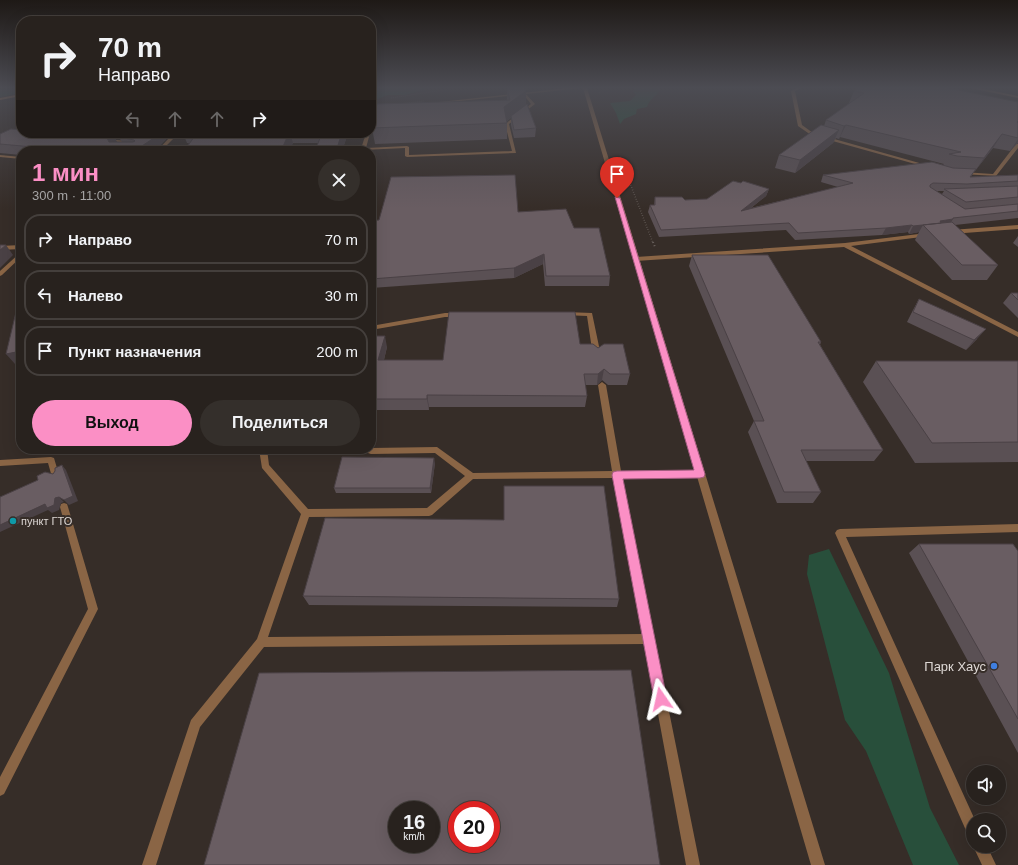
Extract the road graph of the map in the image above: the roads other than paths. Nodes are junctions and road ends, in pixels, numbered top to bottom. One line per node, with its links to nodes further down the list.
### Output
1 (509, 128): 9 (street)
2 (597, 128): 21 (street)
3 (804, 128): 12 (street)
4 (172, 138): 8 (street)
5 (98, 139): 7 (street)
6 (1018, 145): 13 (street)
7 (121, 146)
8 (164, 146)
9 (376, 148)
10 (0, 156): 11 (street)
11 (16, 158)
12 (934, 168)
13 (956, 173)
14 (1018, 227): 15 (street)
15 (944, 233)
16 (936, 234): 17 (street)
17 (845, 245): 21 (street); 26 (street)
18 (16, 247): 19 (street)
19 (0, 248)
20 (16, 259): 22 (street)
21 (636, 259): 32 (street)
22 (0, 274)
23 (560, 314): 27 (street)
24 (468, 315): 25 (street)
25 (376, 327)
26 (1018, 335)
27 (597, 356)
28 (602, 385): 34 (street)
29 (376, 451): 35 (street)
30 (264, 454): 37 (street)
31 (0, 463): 33 (street)
32 (700, 474): 34 (street); 46 (street)
33 (55, 475)
34 (617, 475): 35 (street); 39 (street)
35 (471, 476): 37 (street)
36 (64, 507): 41 (street)
37 (306, 513): 40 (street)
38 (1018, 528): 42 (street)
39 (649, 639): 40 (street); 45 (street)
40 (261, 642): 44 (street)
41 (0, 790)
42 (966, 814)
43 (983, 853): 47 (street)
44 (150, 865)
45 (693, 865)
46 (818, 865)
47 (989, 865)

